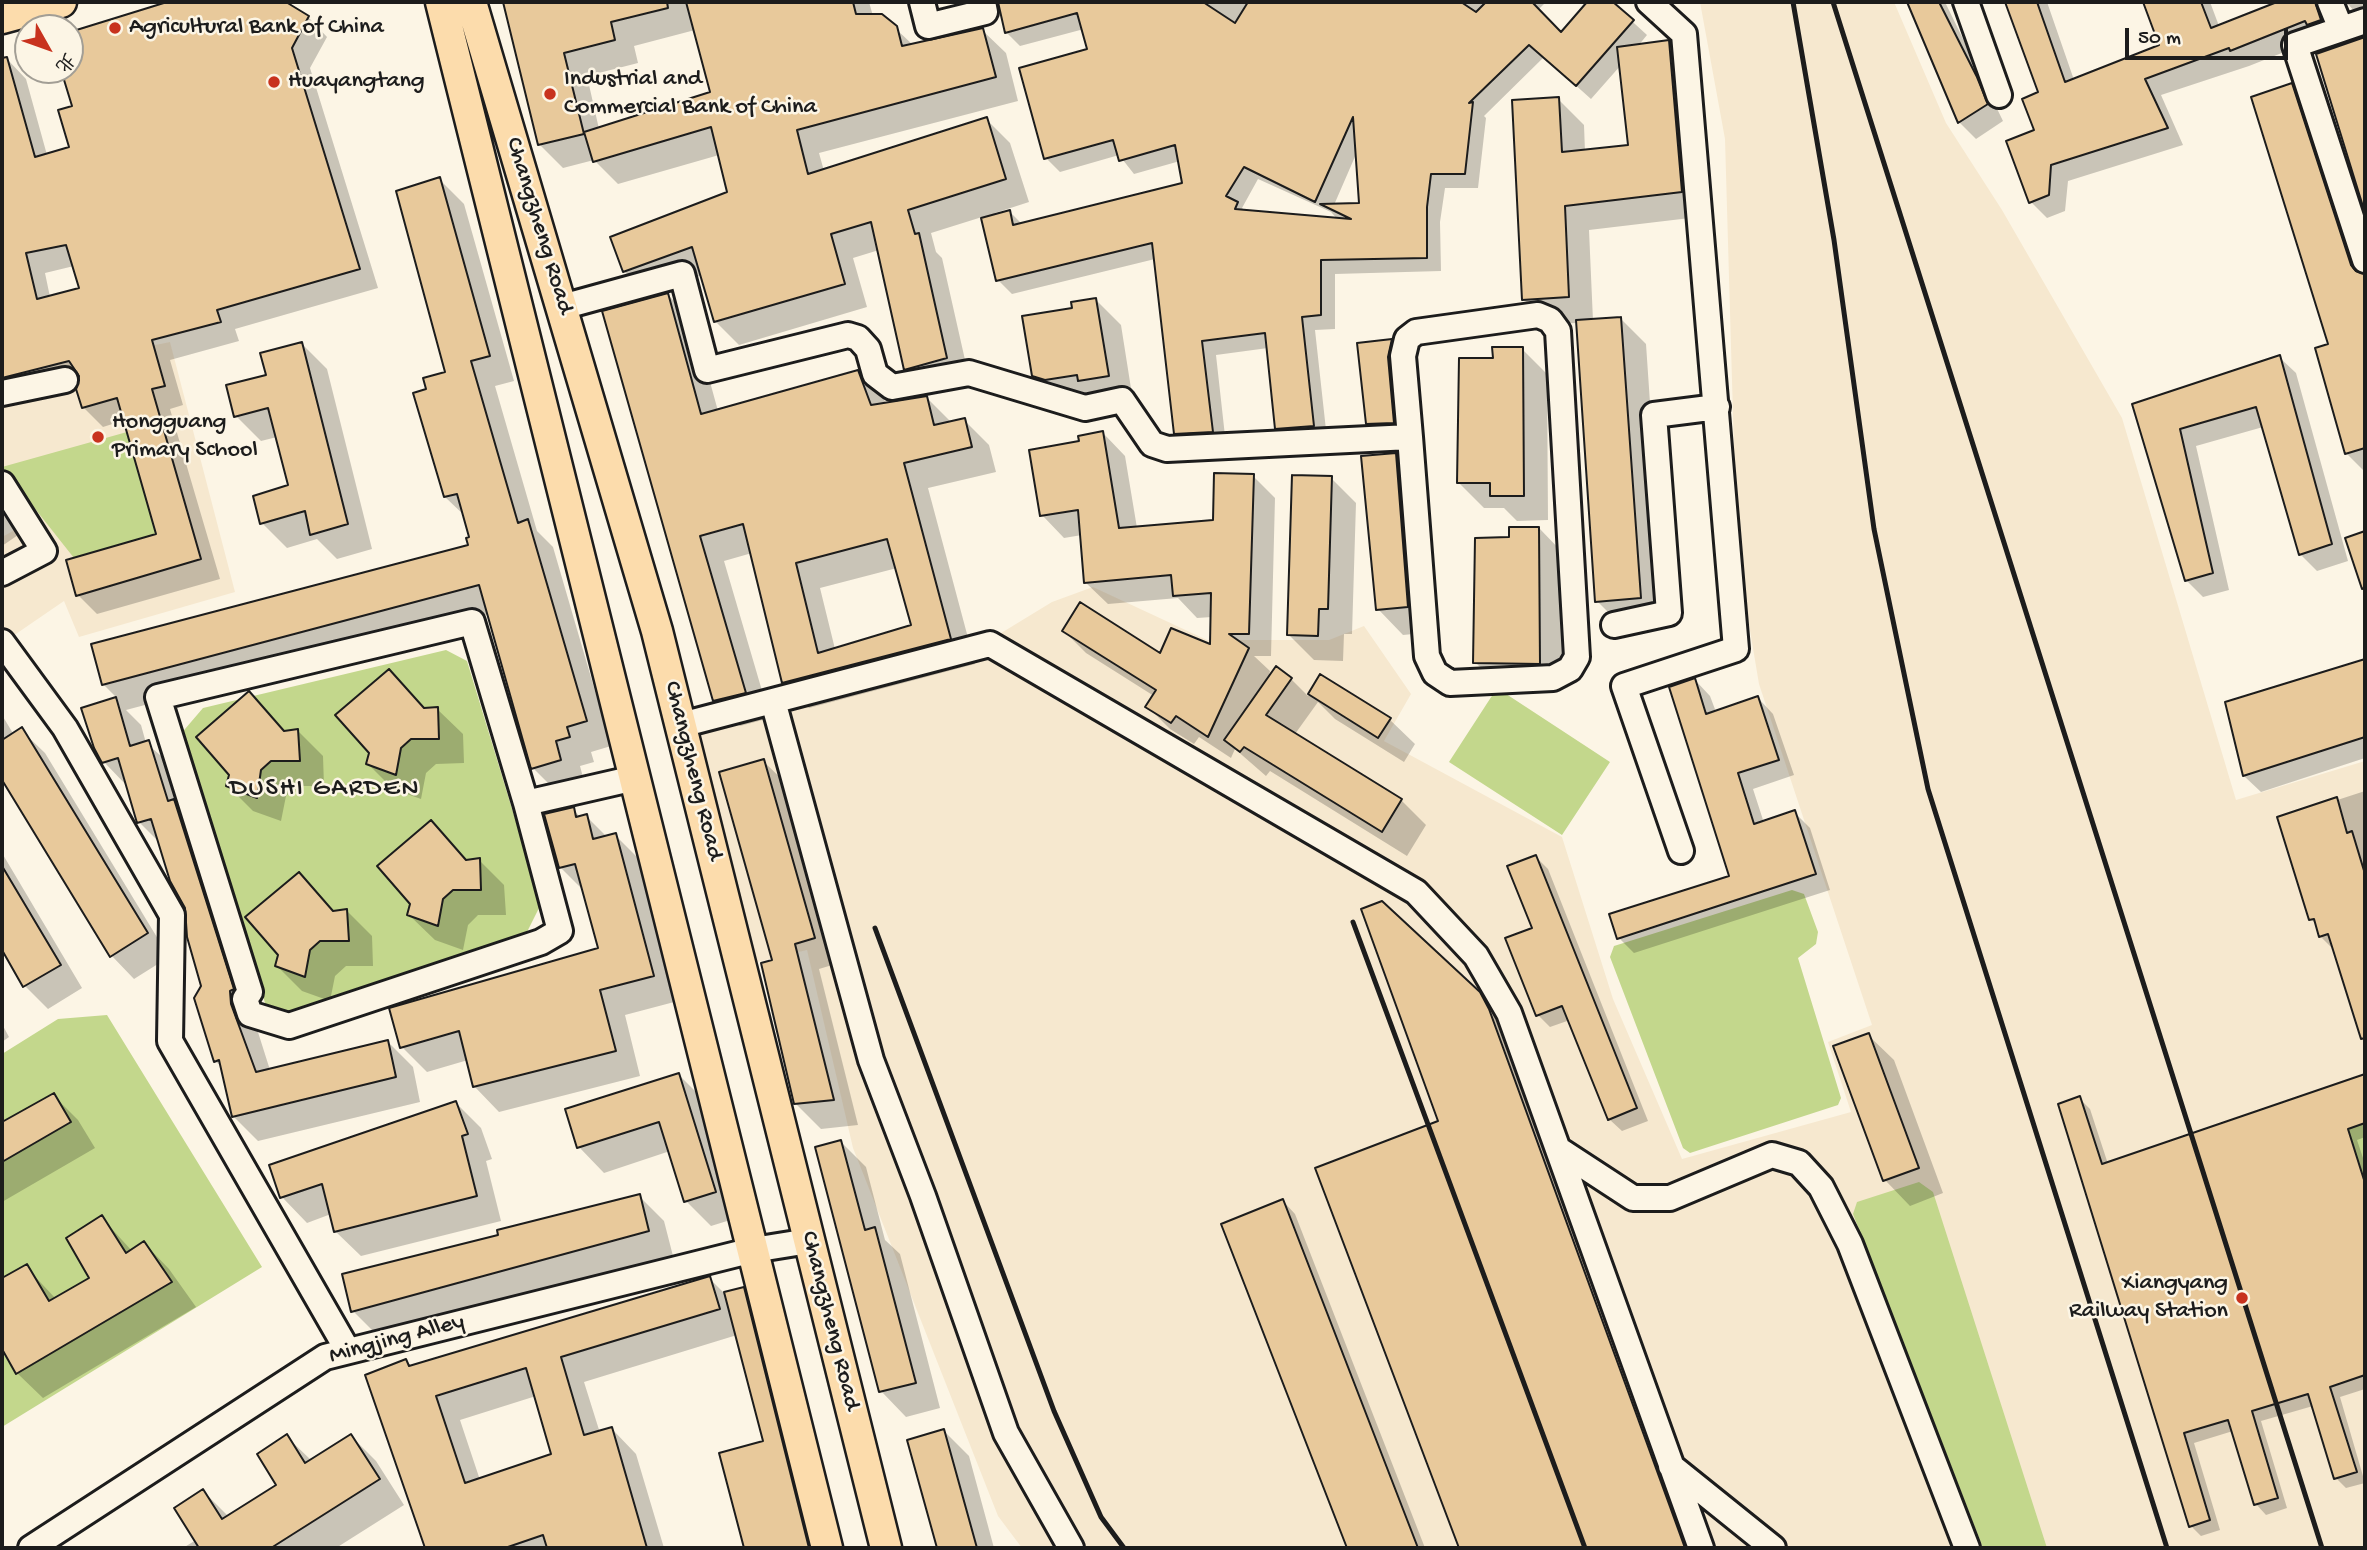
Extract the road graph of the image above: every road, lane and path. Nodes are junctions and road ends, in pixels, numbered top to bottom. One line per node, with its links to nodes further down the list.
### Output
1 (61, 2): 9 (main road)
2 (441, 2): 25 (main road, Changzheng Road)
3 (471, 2): 14 (main road, Changzheng Road)
4 (922, 2): 5 (street)
5 (983, 2)
6 (1649, 2): 17 (street)
7 (1966, 2): 12 (street)
8 (2330, 2): 11 (street)
9 (2, 18)
10 (2365, 21): 11 (street)
11 (2340, 29): 13 (street)
12 (1999, 94)
13 (2365, 260)
14 (562, 307): 18 (street); 24 (main road, Changzheng Road)
15 (65, 380): 16 (street)
16 (2, 393)
17 (1717, 407): 21 (street); 27 (street)
18 (1410, 437): 18 (street)
19 (2, 484): 20 (street)
20 (2, 573)
21 (1614, 625)
22 (2, 642): 31 (street)
23 (773, 701): 24 (street); 28 (street); 36 (street)
24 (681, 725): 29 (main road, Changzheng Road)
25 (635, 778): 26 (street); 30 (main road, Changzheng Road)
26 (526, 803): 26 (street)
27 (1681, 851)
28 (1558, 1149): 32 (street); 39 (street)
29 (809, 1241): 30 (street, Mingjing Alley); 35 (main road, Changzheng Road)
30 (753, 1251): 31 (street, Mingjing Alley); 34 (main road, Changzheng Road)
31 (348, 1351): 33 (street, Mingjing Alley)
32 (1671, 1466): 37 (street); 38 (street)
33 (31, 1548)
34 (827, 1548)
35 (886, 1548)
36 (1071, 1548)
37 (1700, 1548)
38 (1773, 1548)
39 (1967, 1548)

